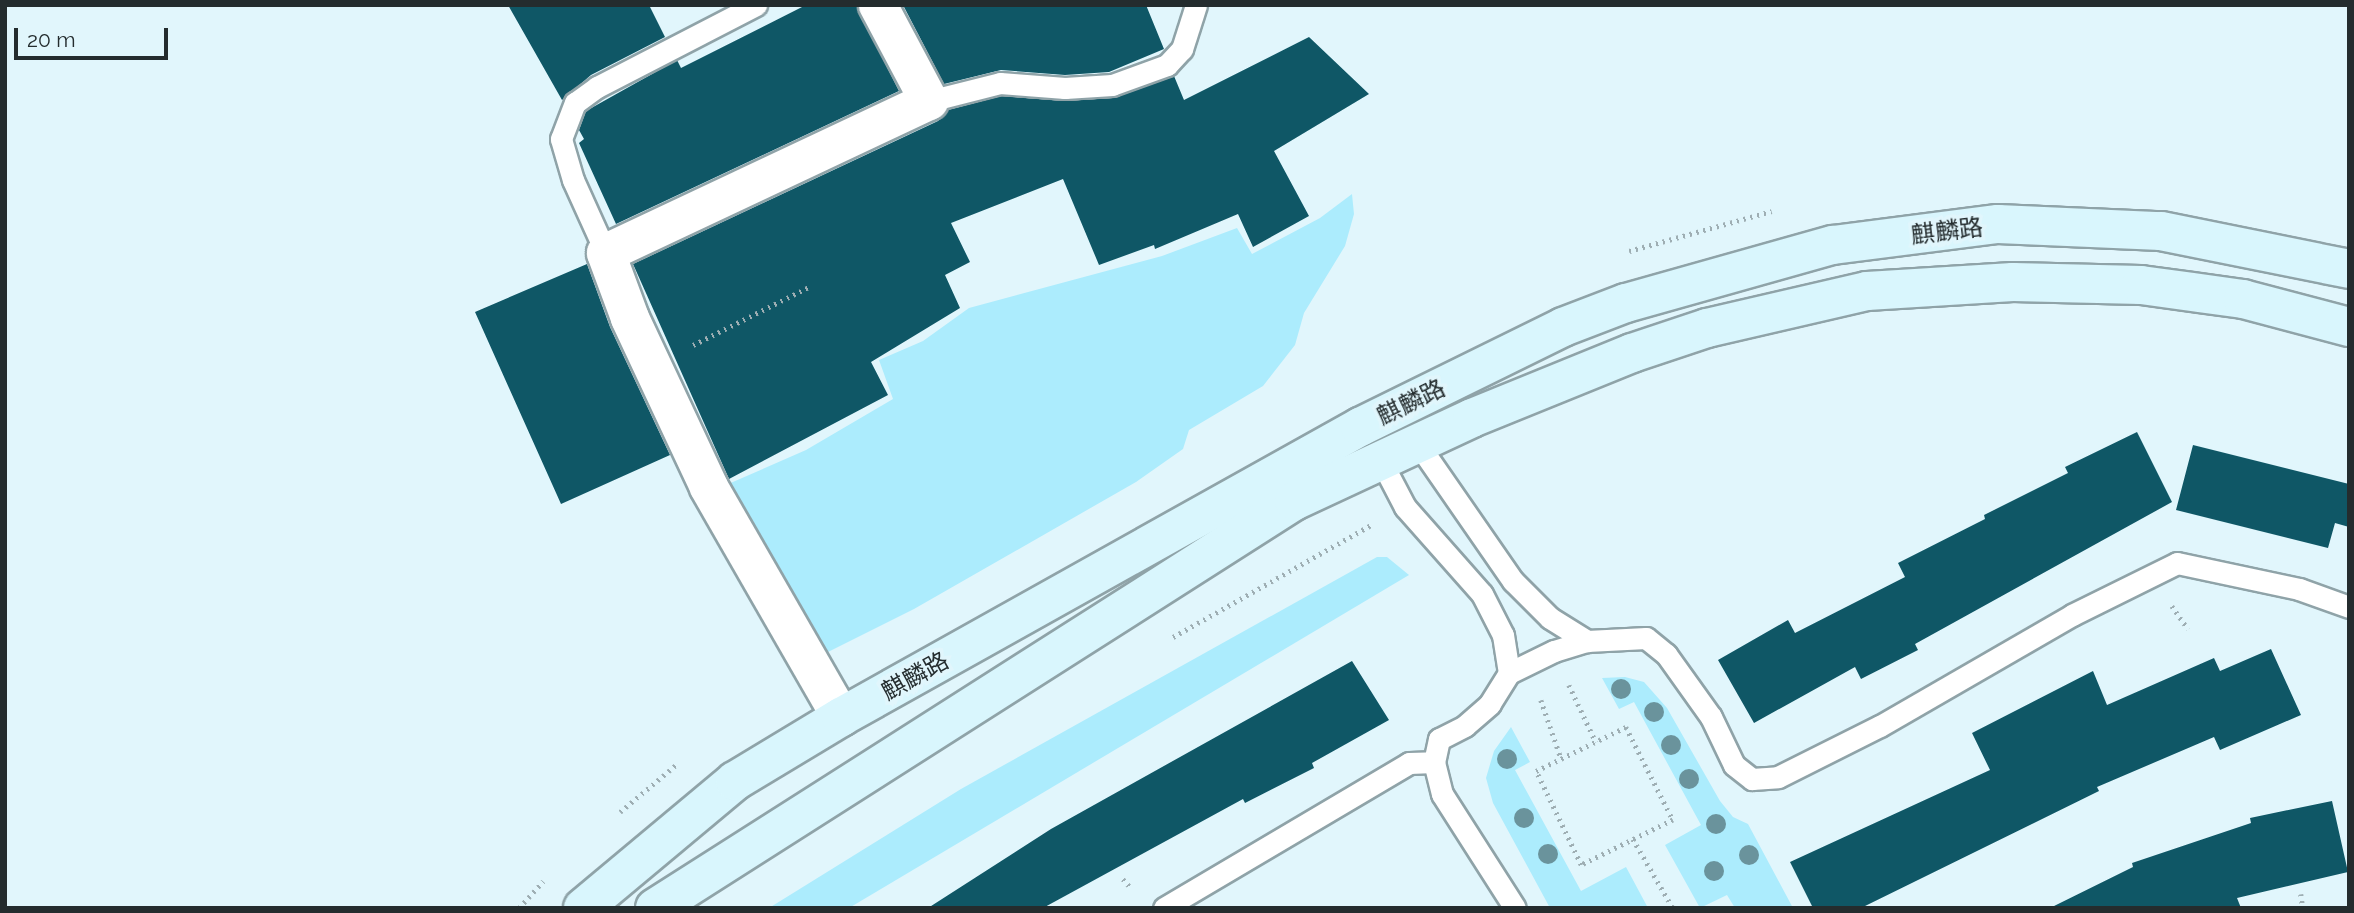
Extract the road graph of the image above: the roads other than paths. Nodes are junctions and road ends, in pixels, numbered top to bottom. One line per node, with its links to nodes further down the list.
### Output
1 (756, 5): 5 (lane)
2 (878, 5): 4 (street)
3 (1196, 5): 4 (lane)
4 (929, 101): 5 (street)
5 (606, 253): 13 (street)
6 (2349, 269): 13 (main road, 麒麟路)
7 (2349, 327): 8 (main road, 麒麟路)
8 (1418, 444): 9 (main road, 麒麟路); 11 (lane)
9 (1381, 461): 12 (lane); 16 (main road, 麒麟路)
10 (2349, 607): 11 (lane)
11 (1587, 641): 12 (lane)
12 (1509, 673): 14 (lane)
13 (841, 717): 15 (main road, 麒麟路)
14 (1434, 762): 17 (lane); 18 (lane)
15 (583, 908)
16 (656, 908)
17 (1164, 908)
18 (1515, 908)

